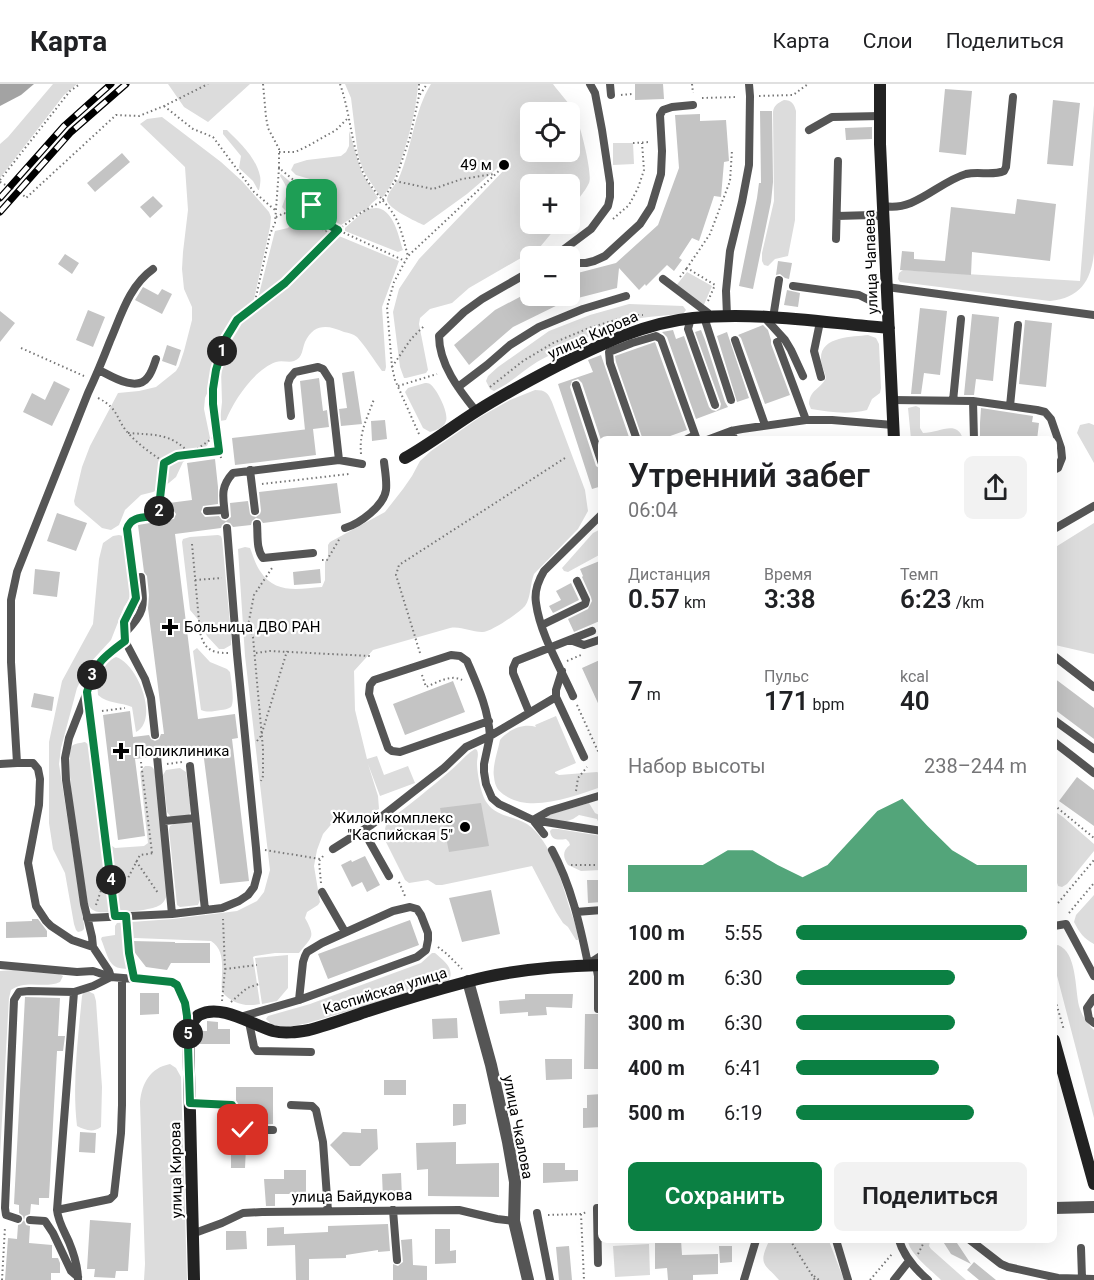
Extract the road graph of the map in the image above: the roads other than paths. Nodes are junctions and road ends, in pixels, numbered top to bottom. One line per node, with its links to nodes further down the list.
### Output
1 (590, 84): 14 (lane)
2 (610, 84): 5 (lane)
3 (751, 84): 26 (lane)
4 (880, 84): 8 (street, улица Чапаева)
5 (611, 95)
6 (1013, 97): 11 (lane)
7 (693, 105): 15 (lane)
8 (881, 116): 9 (lane); 11 (street, улица Чапаева)
9 (809, 130)
10 (838, 161): 12 (lane)
11 (884, 212): 12 (lane); 21 (street, улица Чапаева)
12 (837, 216): 13 (lane)
13 (836, 239)
14 (568, 246)
15 (580, 263)
16 (153, 270): 36 (lane)
17 (520, 278): 40 (lane)
18 (663, 279): 25 (lane)
19 (779, 280): 27 (lane)
20 (793, 286): 23 (lane)
21 (887, 287): 24 (lane); 31 (street, улица Чапаева)
22 (626, 296): 40 (lane)
23 (873, 302)
24 (1094, 315)
25 (702, 316): 26 (street, улица Кирова); 32 (street, улица Кирова); 41 (lane); 45 (lane)
26 (727, 316): 27 (street, улица Кирова)
27 (768, 317): 29 (street, улица Кирова); 37 (lane)
28 (961, 319): 43 (lane)
29 (820, 322): 31 (street, улица Кирова); 38 (lane)
30 (1018, 325): 46 (lane)
31 (889, 328): 42 (street, улица Чапаева)
32 (630, 338): 47 (street, улица Кирова); 53 (lane); 54 (lane)
33 (735, 340): 50 (lane)
34 (777, 342): 49 (lane)
35 (156, 359): 36 (lane)
36 (99, 370): 101 (lane)
37 (803, 376)
38 (821, 377)
39 (576, 385): 61 (lane)
40 (459, 387): 47 (lane)
41 (731, 400)
42 (892, 400): 43 (lane); 51 (street, улица Чапаева)
43 (953, 400): 44 (lane)
44 (973, 402): 46 (lane); 58 (lane)
45 (715, 405)
46 (1010, 406): 59 (lane)
47 (476, 411): 62 (street, улица Кирова)
48 (291, 416): 63 (lane)
49 (806, 420): 50 (lane); 51 (lane)
50 (765, 425): 52 (lane)
51 (893, 425): 57 (street, улица Чапаева)
52 (731, 431): 55 (lane); 56 (lane)
53 (636, 436)
54 (696, 436)
55 (718, 436)
56 (733, 436)
57 (894, 436)
58 (974, 436)
59 (1057, 436)
60 (1057, 436): 66 (lane)
61 (598, 452)
62 (405, 458)
63 (339, 460): 65 (lane); 67 (lane)
64 (384, 462): 75 (lane)
65 (362, 464)
66 (1057, 468)
67 (250, 470): 69 (lane); 70 (lane)
68 (1094, 506): 76 (lane)
69 (207, 511)
70 (255, 512)
71 (170, 515): 82 (lane)
72 (598, 518): 80 (lane)
73 (257, 524): 77 (lane)
74 (226, 528): 117 (lane)
75 (345, 528)
76 (1057, 528)
77 (312, 553)
78 (141, 577): 82 (lane)
79 (577, 581): 80 (lane)
80 (542, 625): 85 (lane)
81 (592, 631): 83 (lane)
82 (125, 637): 89 (lane); 95 (lane)
83 (570, 640): 84 (lane); 85 (lane)
84 (598, 640)
85 (551, 647): 87 (lane); 92 (lane)
86 (1057, 658): 88 (lane)
87 (562, 671): 90 (lane); 91 (lane)
88 (1094, 687)
89 (87, 692): 111 (lane); 121 (lane)
90 (573, 696)
91 (556, 697): 92 (lane); 100 (lane)
92 (529, 712): 96 (lane)
93 (489, 722): 93 (lane); 96 (lane)
94 (1057, 722): 98 (lane)
95 (155, 735)
96 (490, 736): 107 (lane); 109 (lane)
97 (1057, 744): 104 (lane)
98 (1094, 749)
99 (157, 756): 108 (lane)
100 (584, 757)
101 (17, 763): 102 (lane); 124 (lane)
102 (0, 764)
103 (190, 766): 106 (lane)
104 (1094, 773)
105 (598, 796): 107 (lane)
106 (195, 818): 108 (lane); 117 (lane)
107 (533, 820): 110 (lane); 112 (lane)
108 (164, 821): 120 (lane)
109 (363, 830): 113 (lane); 115 (lane)
110 (598, 830)
111 (105, 833)
112 (544, 834)
113 (333, 849)
114 (552, 850): 119 (lane)
115 (389, 876)
116 (322, 892): 123 (lane)
117 (205, 910): 120 (lane)
118 (598, 910): 119 (lane)
119 (576, 912): 125 (lane)
120 (172, 914): 121 (lane)
121 (89, 917): 124 (lane)
122 (1057, 926): 128 (lane)
123 (345, 932): 133 (lane); 133 (lane)
124 (93, 947): 127 (lane)
125 (597, 962): 129 (street, Каспийская улица); 134 (lane)
126 (0, 965): 127 (lane, улица Кирова)
127 (111, 976): 130 (lane, улица Кирова); 131 (lane)
128 (1094, 976)
129 (467, 977): 135 (street, Каспийская улица); 152 (street, улица Чкалова)
130 (122, 978): 137 (lane, улица Кирова); 146 (lane)
131 (74, 992): 146 (lane); 150 (lane)
132 (1094, 998): 136 (lane)
133 (299, 1000): 135 (lane)
134 (598, 1009)
135 (244, 1020): 137 (street, Каспийская улица); 139 (lane)
136 (1094, 1023)
137 (188, 1030): 140 (street, улица Кирова)
138 (1057, 1051): 143 (street)
139 (311, 1052)
140 (190, 1103): 142 (lane); 153 (street, улица Кирова)
141 (291, 1105): 148 (lane)
142 (273, 1130)
143 (1094, 1184)
144 (1094, 1207): 145 (street)
145 (1057, 1208)
146 (57, 1209): 163 (lane)
147 (393, 1210): 148 (lane, улица Байдукова); 152 (lane, улица Байдукова); 160 (lane)
148 (328, 1211): 153 (lane, улица Байдукова)
149 (537, 1212): 168 (lane)
150 (18, 1219)
151 (30, 1220): 163 (lane)
152 (514, 1221): 167 (street, улица Чкалова)
153 (192, 1234): 166 (street, улица Кирова)
154 (598, 1243): 162 (lane)
155 (755, 1243): 169 (lane)
156 (837, 1243): 170 (lane)
157 (900, 1243): 161 (lane)
158 (974, 1243): 164 (lane)
159 (1081, 1248): 164 (lane)
160 (397, 1260)
161 (909, 1261): 171 (lane); 172 (lane)
162 (598, 1263)
163 (78, 1278)
164 (1082, 1278): 165 (lane)
165 (1094, 1278)
166 (194, 1280)
167 (528, 1280)
168 (550, 1280)
169 (744, 1280)
170 (848, 1280)
171 (894, 1280)
172 (928, 1280)

